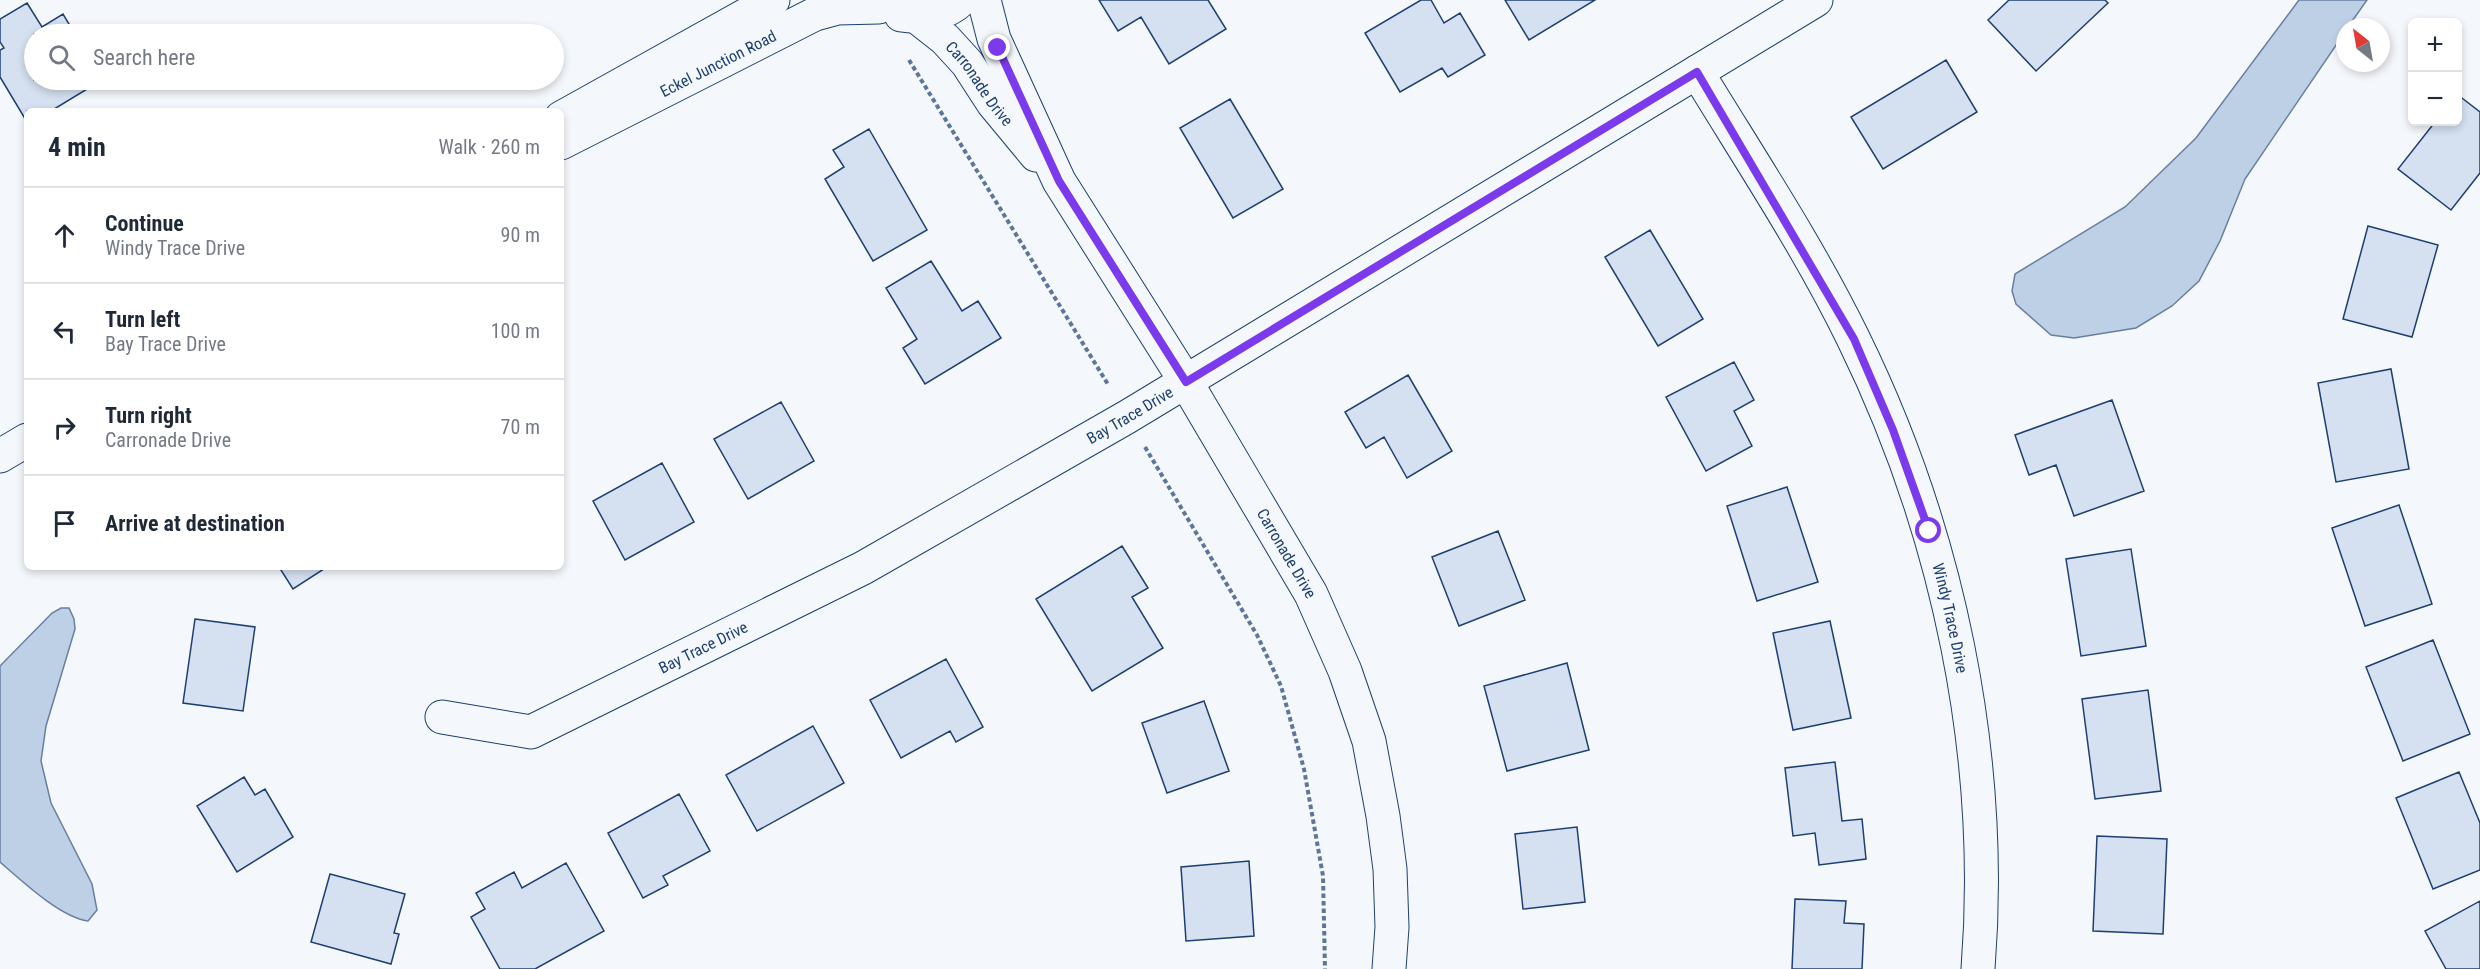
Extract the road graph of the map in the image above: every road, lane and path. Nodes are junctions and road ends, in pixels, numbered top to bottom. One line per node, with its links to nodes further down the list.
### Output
1 (773, 0): 9 (street, Eckel Junction Road)
2 (961, 0): 6 (street, Eckel Junction Road)
3 (984, 0): 11 (street, Carronade Drive)
4 (1816, 0): 8 (street, Bay Trace Drive)
5 (874, 4): 6 (street, Eckel Junction Road); 10 (street, Eckel Junction Road)
6 (917, 17): 11 (street, Carronade Drive)
7 (903, 53): 13 (path)
8 (1697, 72): 12 (street, Bay Trace Drive); 20 (street, Windy Trace Drive)
9 (564, 115)
10 (564, 141)
11 (1059, 181): 12 (street, Carronade Drive)
12 (1186, 382): 17 (street, Bay Trace Drive); 19 (street, Carronade Drive)
13 (1113, 395)
14 (1141, 440): 18 (path)
15 (24, 443): 16 (street)
16 (0, 456)
17 (442, 717)
18 (1325, 969)
19 (1389, 969)
20 (1978, 969)

